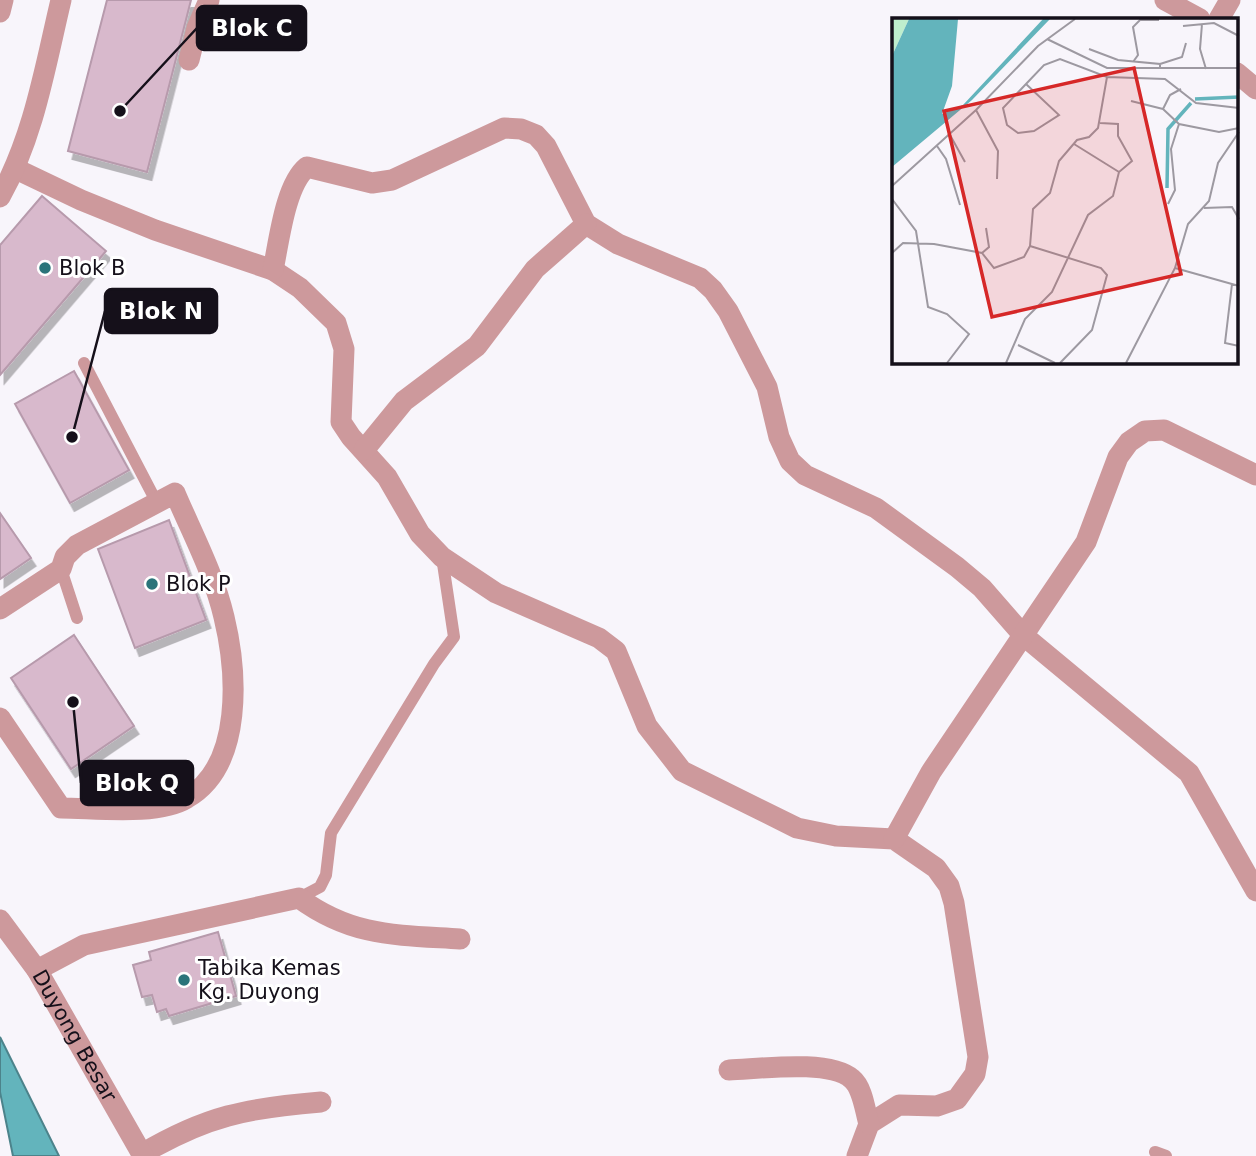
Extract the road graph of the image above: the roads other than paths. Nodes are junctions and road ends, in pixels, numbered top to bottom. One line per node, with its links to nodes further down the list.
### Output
1 (3, 0): 6 (street)
2 (61, 0): 12 (street)
3 (209, 0): 9 (street)
4 (1166, 0): 7 (street)
5 (1230, 0): 8 (street)
6 (0, 12)
7 (1198, 18)
8 (1220, 18)
9 (189, 60)
10 (1238, 74): 11 (street)
11 (1256, 89)
12 (16, 169): 13 (street); 15 (street)
13 (0, 197)
14 (586, 224): 15 (street); 17 (street); 24 (street)
15 (273, 270): 17 (street)
16 (84, 363): 19 (lane)
17 (364, 450): 20 (street)
18 (1256, 475): 24 (street)
19 (157, 503): 21 (street); 25 (street)
20 (442, 557): 26 (street); 28 (lane)
21 (61, 569): 22 (street); 23 (lane)
22 (0, 609)
23 (77, 618)
24 (1024, 636): 26 (street); 27 (street)
25 (0, 719)
26 (894, 839): 34 (street)
27 (1256, 891)
28 (299, 898): 30 (street); 31 (street)
29 (0, 920): 31 (street, Duyong Besar)
30 (460, 939)
31 (37, 970): 35 (street, Duyong Besar)
32 (729, 1070): 34 (street)
33 (321, 1102): 35 (street)
34 (869, 1124): 36 (street)
35 (142, 1155)
36 (857, 1156)

